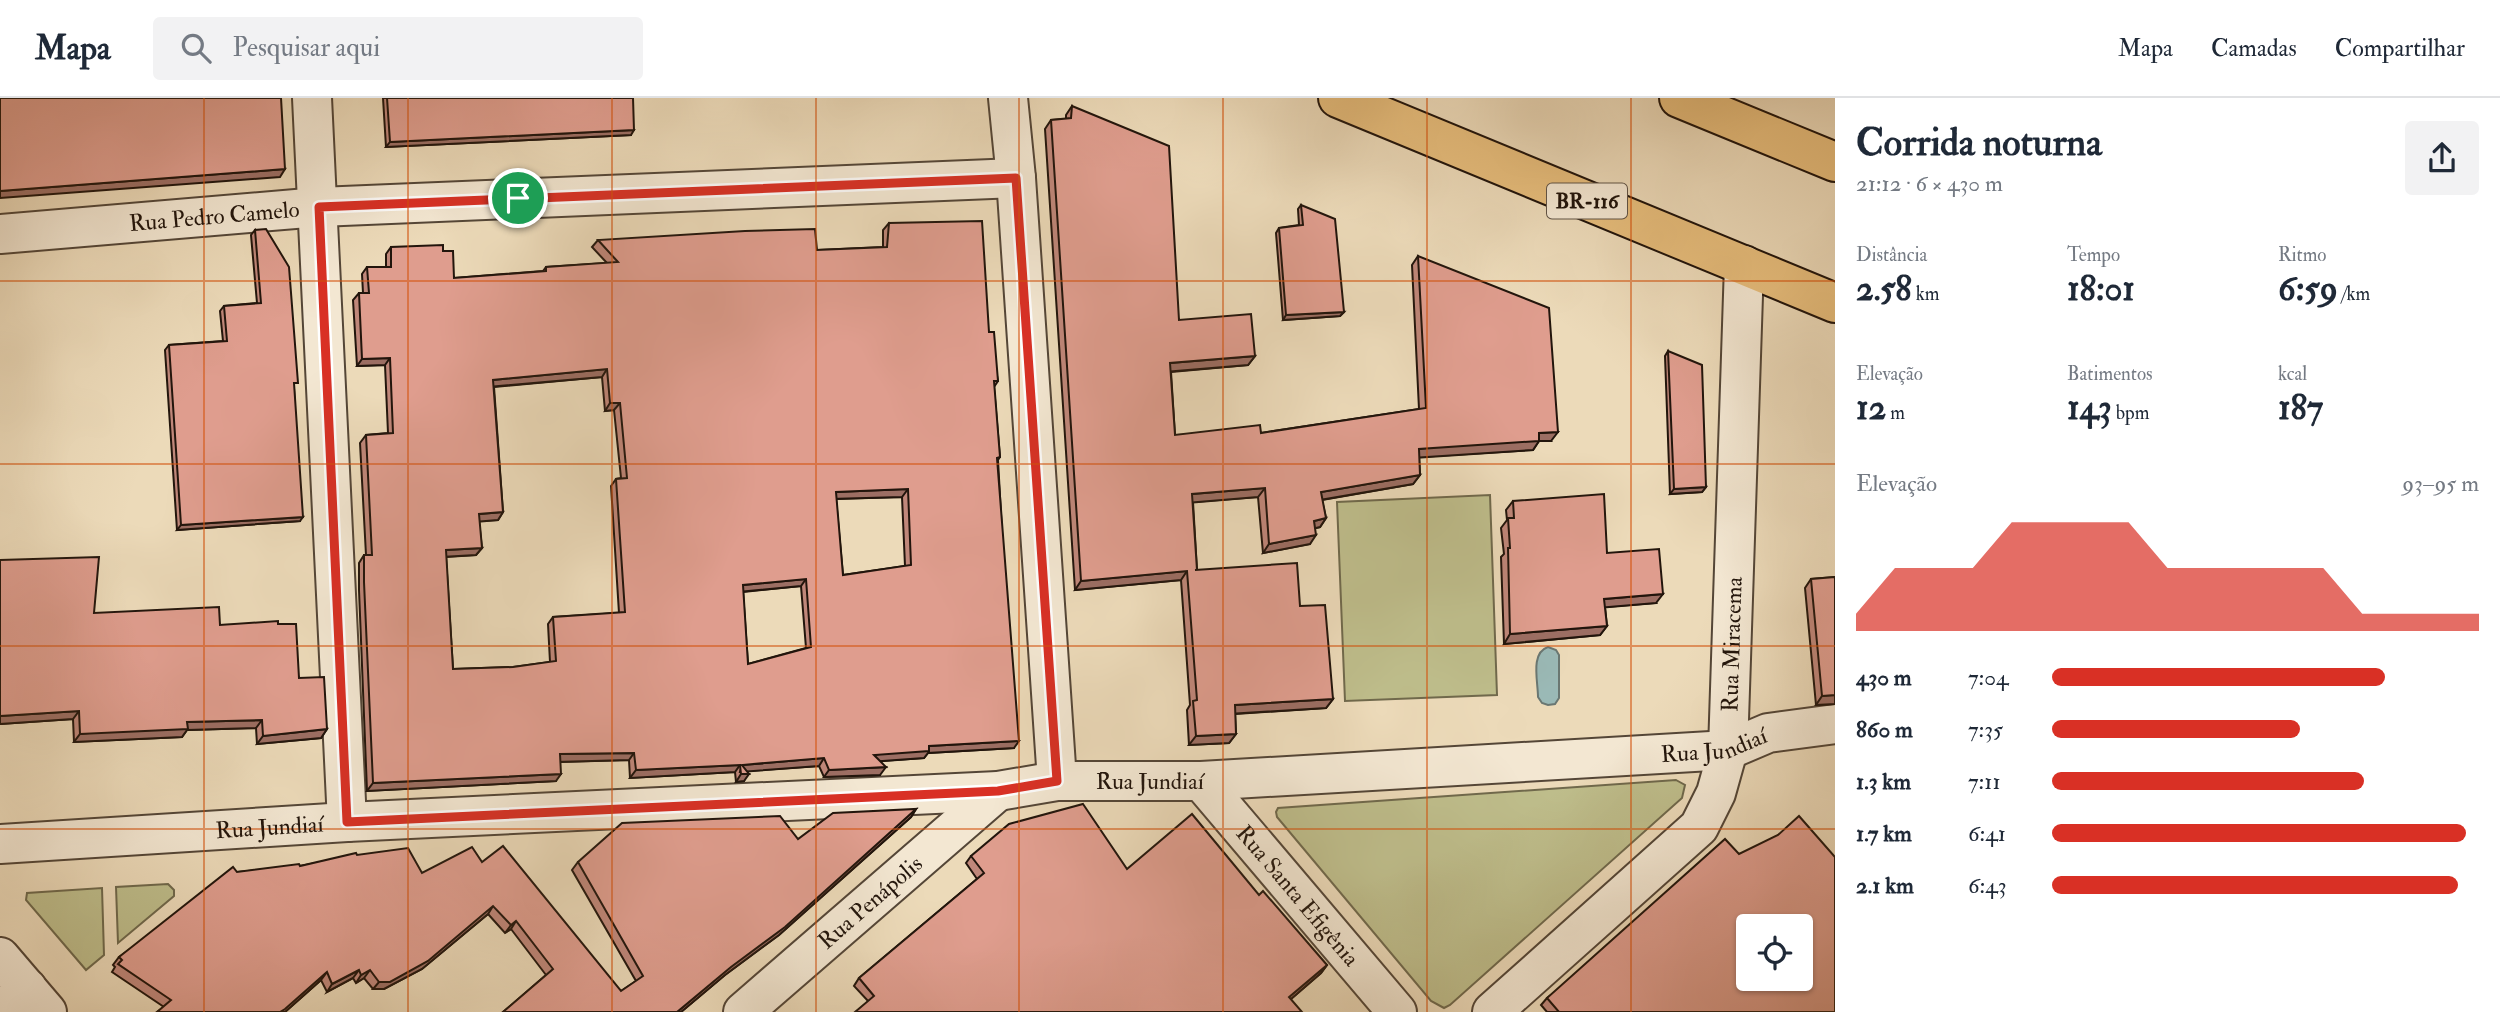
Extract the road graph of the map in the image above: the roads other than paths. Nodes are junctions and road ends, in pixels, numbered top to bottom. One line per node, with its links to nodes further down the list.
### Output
1 (312, 98): 7 (street)
2 (1008, 98): 6 (street)
3 (1338, 98): 9 (highway, BR-116)
4 (1700, 102): 5 (highway)
5 (1835, 162)
6 (1016, 178): 7 (street, Rua Pedro Camelo); 13 (street)
7 (319, 207): 8 (street, Rua Pedro Camelo); 16 (street)
8 (0, 234)
9 (1744, 265): 10 (highway, BR-116); 12 (street, Rua Miracema)
10 (1835, 303)
11 (1835, 724): 12 (street, Rua Jundiaí)
12 (1728, 750): 14 (street, Rua Jundiaí); 22 (street, Rua Miracema)
13 (1057, 781): 14 (street, Rua Jundiaí); 15 (street, Rua Jundiaí)
14 (1201, 781): 21 (street, Rua Santa Efigênia)
15 (998, 791): 16 (street, Rua Jundiaí); 20 (street, Rua Penápolis)
16 (347, 822): 17 (street, Rua Jundiaí)
17 (0, 844)
18 (0, 957): 19 (street)
19 (25, 1004)
20 (743, 1012)
21 (1396, 1012)
22 (1492, 1012)

